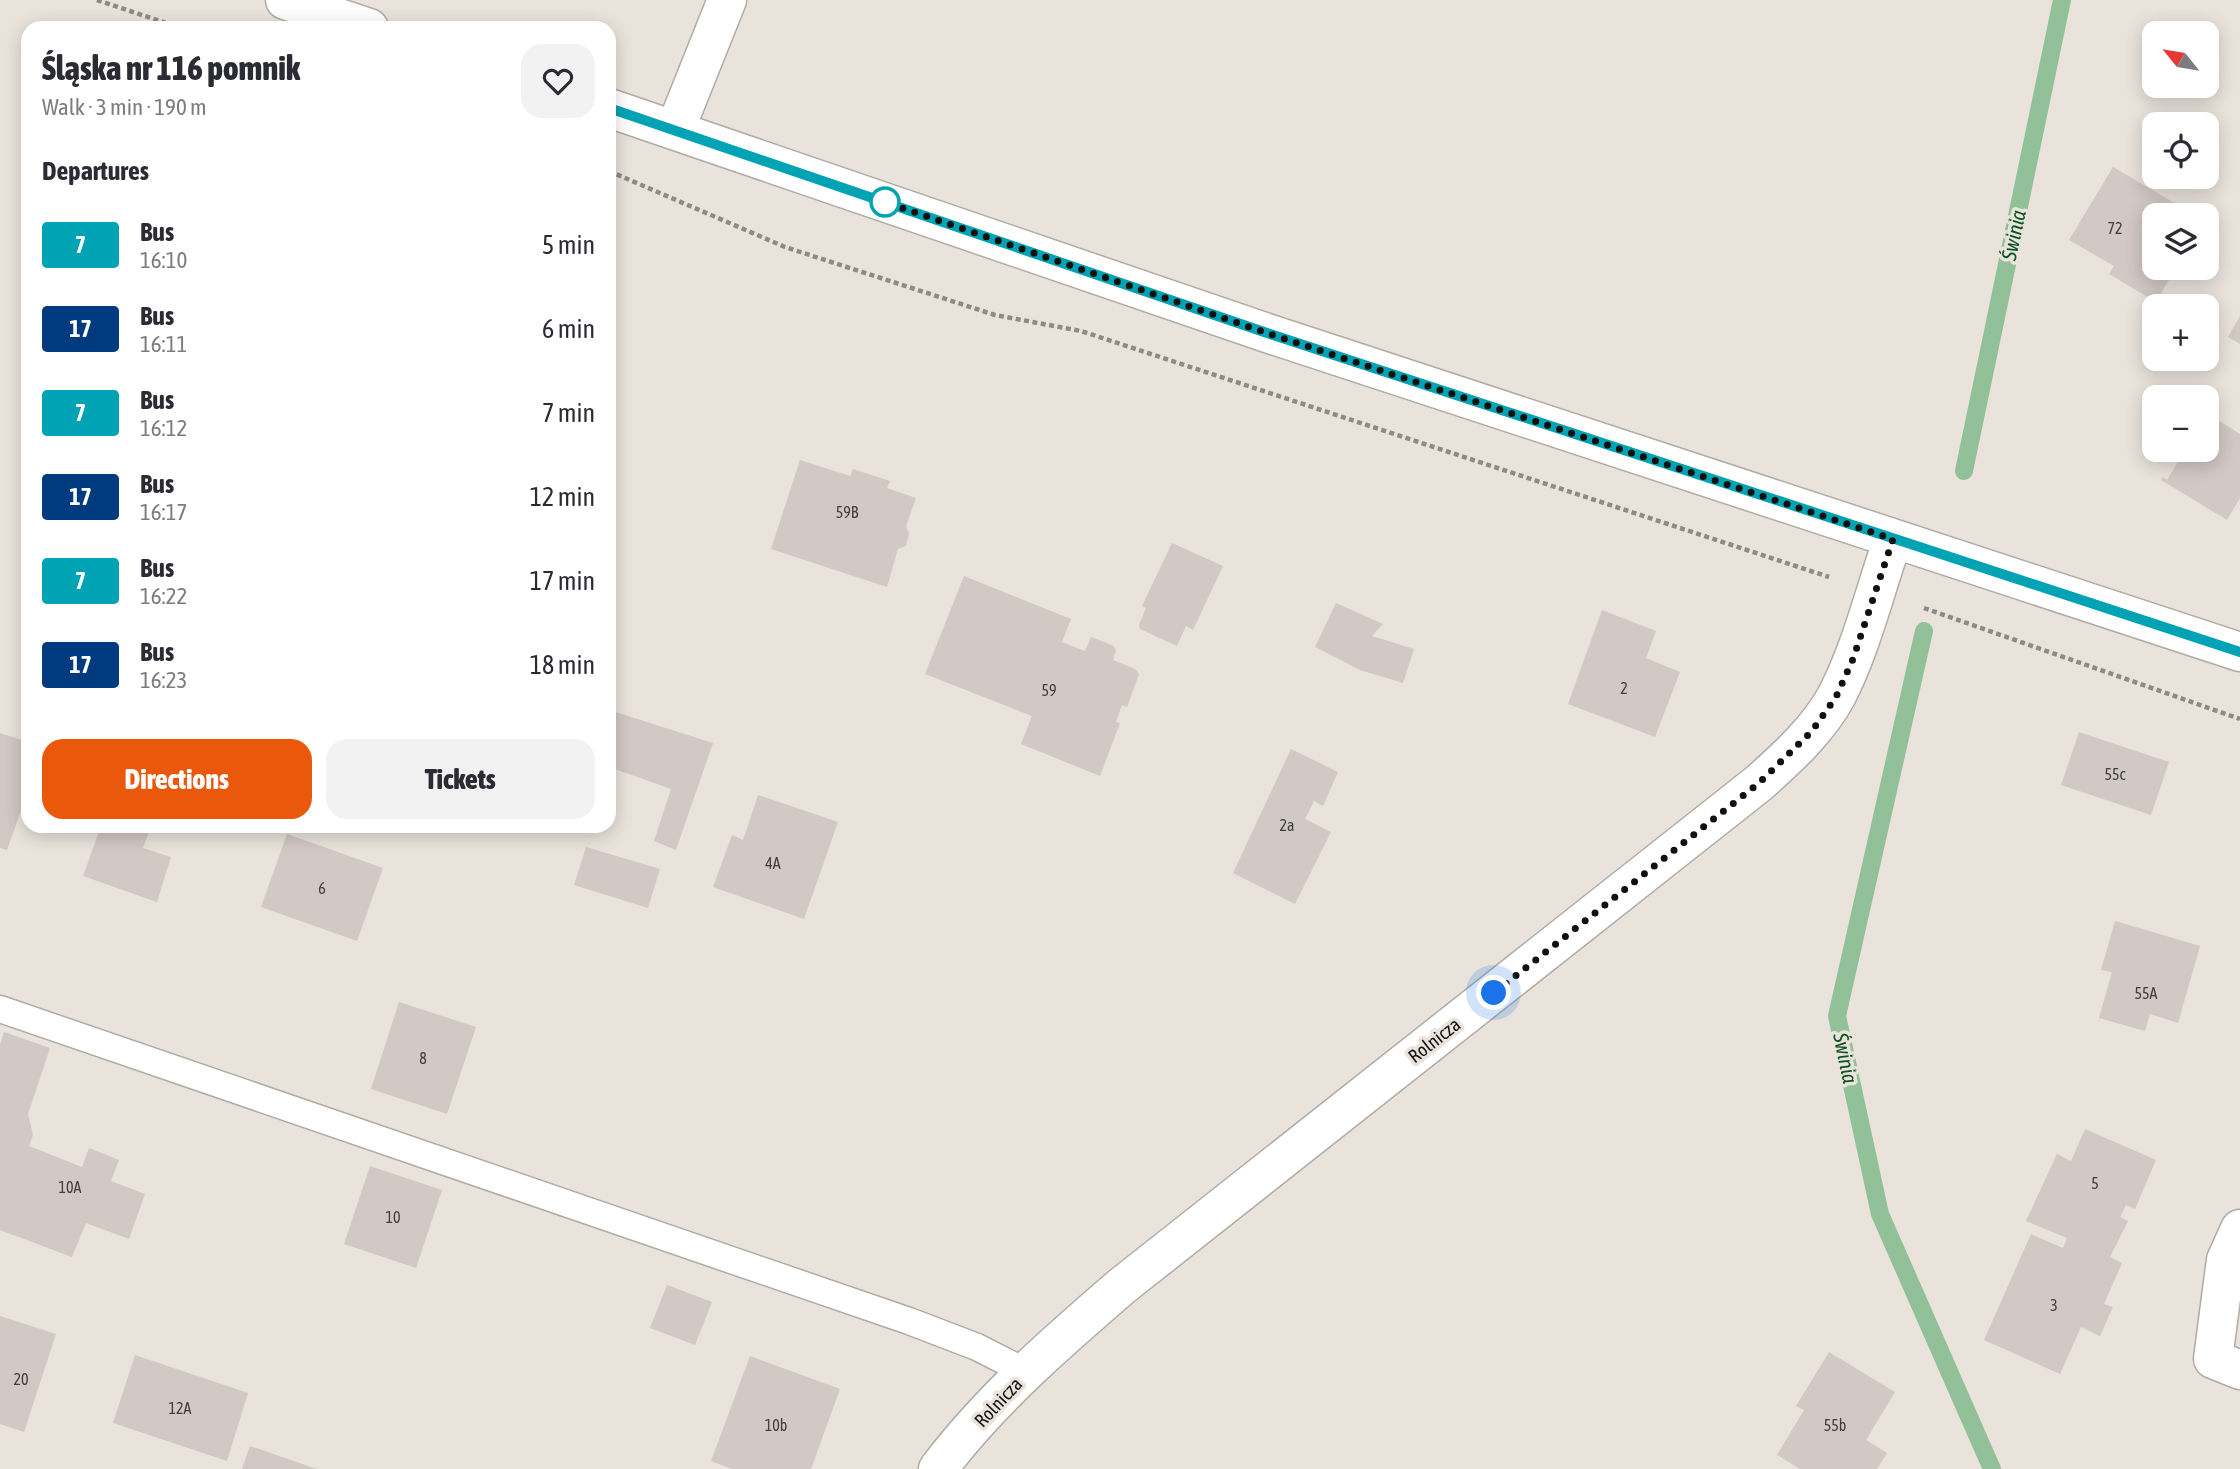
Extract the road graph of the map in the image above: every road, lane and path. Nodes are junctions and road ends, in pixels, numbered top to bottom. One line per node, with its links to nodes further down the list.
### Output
1 (97, 0): 4 (path)
2 (285, 0): 5 (street)
3 (727, 0): 7 (street)
4 (160, 21)
5 (348, 21)
6 (616, 110): 7 (street)
7 (675, 130): 9 (street)
8 (616, 174): 10 (path)
9 (1893, 539): 10 (street, Rolnicza); 11 (street)
10 (1875, 592): 12 (path); 16 (street, Rolnicza)
11 (2240, 652)
12 (2240, 719)
13 (0, 1009): 16 (lane)
14 (2240, 1229): 15 (street)
15 (2227, 1365)
16 (1026, 1372): 17 (street, Rolnicza)
17 (938, 1469)

